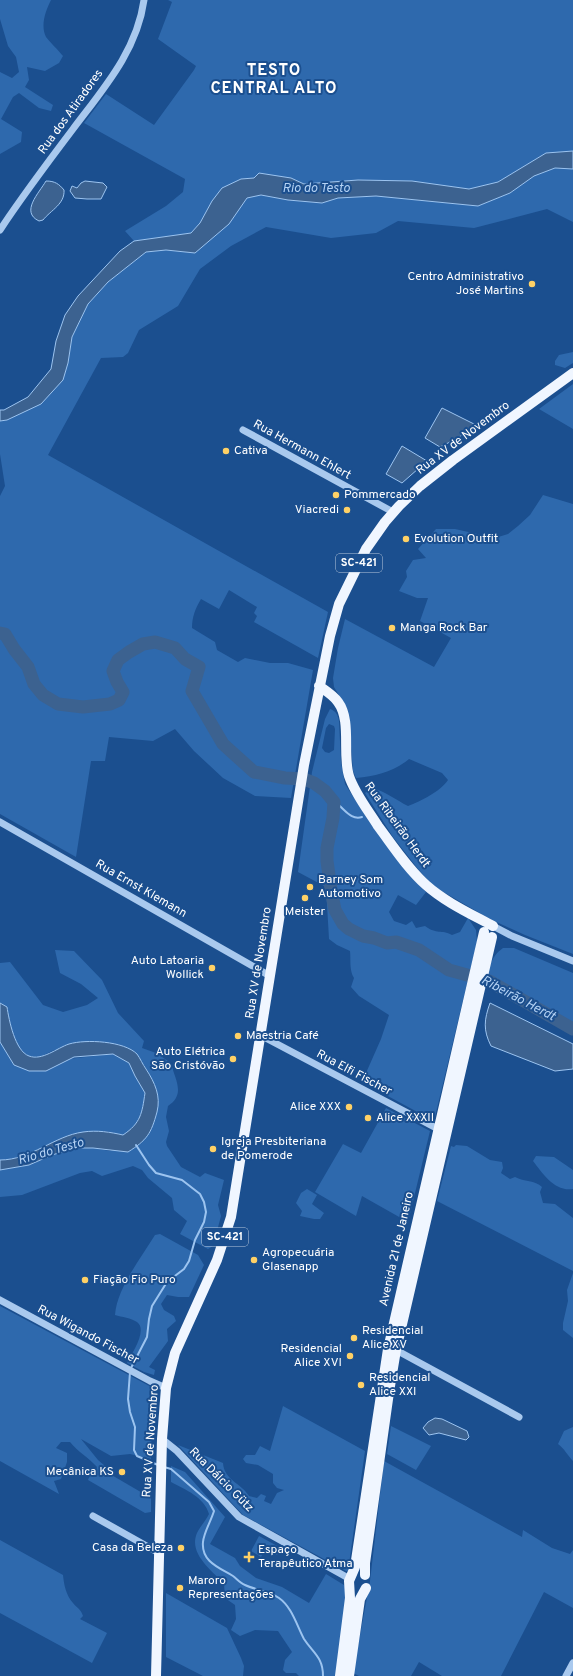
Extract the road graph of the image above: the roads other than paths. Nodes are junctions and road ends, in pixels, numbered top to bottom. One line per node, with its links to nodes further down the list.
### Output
1 (144, 0): 2 (street, Rua dos Atiradores)
2 (0, 230)
3 (573, 373): 5 (main road, Rua XV de Novembro / SC-421)
4 (243, 430): 5 (street, Rua Hermann Ehlert)
5 (393, 512): 6 (main road, Rua XV de Novembro / SC-421)
6 (320, 686): 8 (main road, Rua Ribeirão Herdt); 10 (main road, Rua XV de Novembro / SC-421)
7 (0, 822): 10 (street, Rua Ernst Klemann)
8 (489, 932): 9 (street, Rua Ribeirão Herdt); 11 (main road, Avenida 21 de Janeiro)
9 (573, 961)
10 (270, 976): 12 (main road, Rua XV de Novembro / SC-421)
11 (476, 984): 13 (main road, Avenida 21 de Janeiro); 15 (main road, Avenida 21 de Janeiro)
12 (260, 1035): 13 (street, Rua Elfi Fischer); 16 (main road, Rua XV de Novembro / SC-421)
13 (438, 1129): 22 (main road, Avenida 21 de Janeiro)
14 (0, 1300): 16 (street, Rua Wigando Fischer)
15 (396, 1350): 17 (street); 21 (main road, Avenida 21 de Janeiro)
16 (166, 1388): 18 (main road, Rua XV de Novembro / SC-421)
17 (519, 1416)
18 (162, 1439): 20 (main road, Rua XV de Novembro / SC-421); 22 (street, Rua Dálcio Gütz)
19 (93, 1516): 20 (street)
20 (159, 1553): 25 (main road, Rua XV de Novembro / SC-421)
21 (365, 1575): 22 (main road); 23 (main road)
22 (350, 1580): 23 (main road); 26 (main road, Avenida 21 de Janeiro)
23 (366, 1588): 27 (main road)
24 (573, 1663): 28 (street)
25 (156, 1676)
26 (340, 1676)
27 (349, 1676)
28 (566, 1676)

